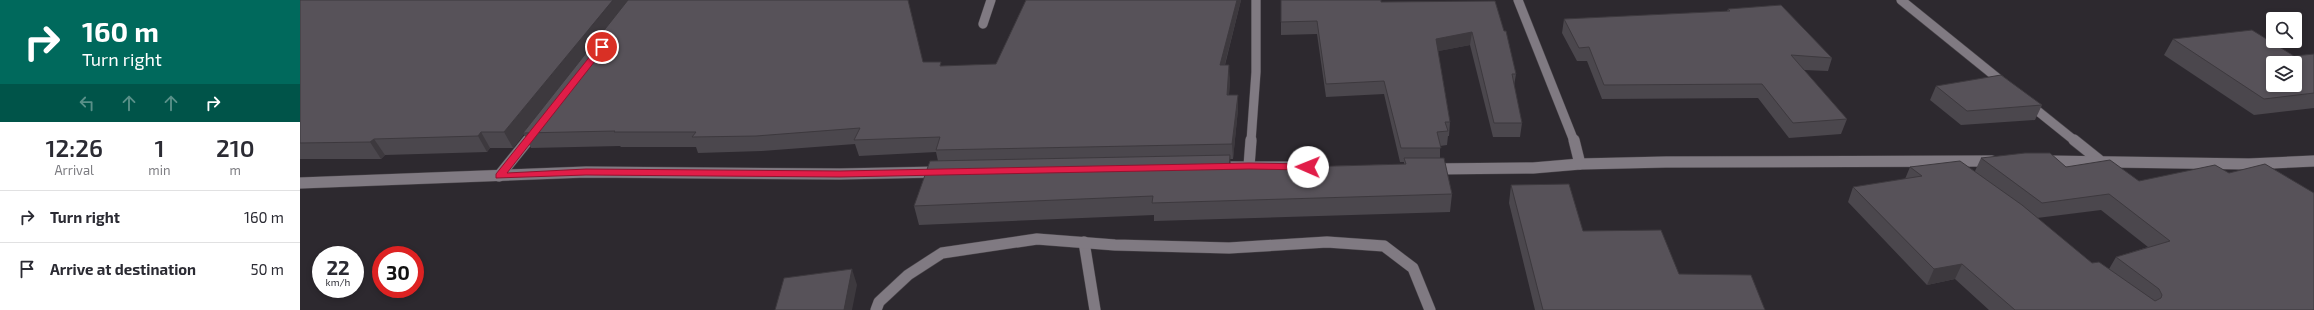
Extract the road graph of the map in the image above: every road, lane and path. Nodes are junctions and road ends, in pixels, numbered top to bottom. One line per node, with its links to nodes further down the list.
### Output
1 (990, 0): 5 (street)
2 (1256, 0): 14 (street)
3 (1518, 0): 12 (street)
4 (1901, 0): 7 (street)
5 (983, 24)
6 (543, 122): 21 (street)
7 (2099, 160): 9 (street); 13 (street)
8 (2003, 161): 11 (street)
9 (2035, 161)
10 (2314, 161): 13 (street)
11 (1947, 162): 12 (street); 18 (street)
12 (1580, 164): 17 (street)
13 (2249, 164): 20 (street)
14 (1249, 166): 15 (street); 16 (street)
15 (1210, 167)
16 (1327, 168)
17 (1420, 169)
18 (1960, 171)
19 (951, 172): 21 (street)
20 (2262, 172)
21 (499, 176): 22 (street)
22 (300, 183)
23 (1084, 242): 24 (street); 25 (street); 26 (street)
24 (876, 310)
25 (1095, 310)
26 (1430, 310)

